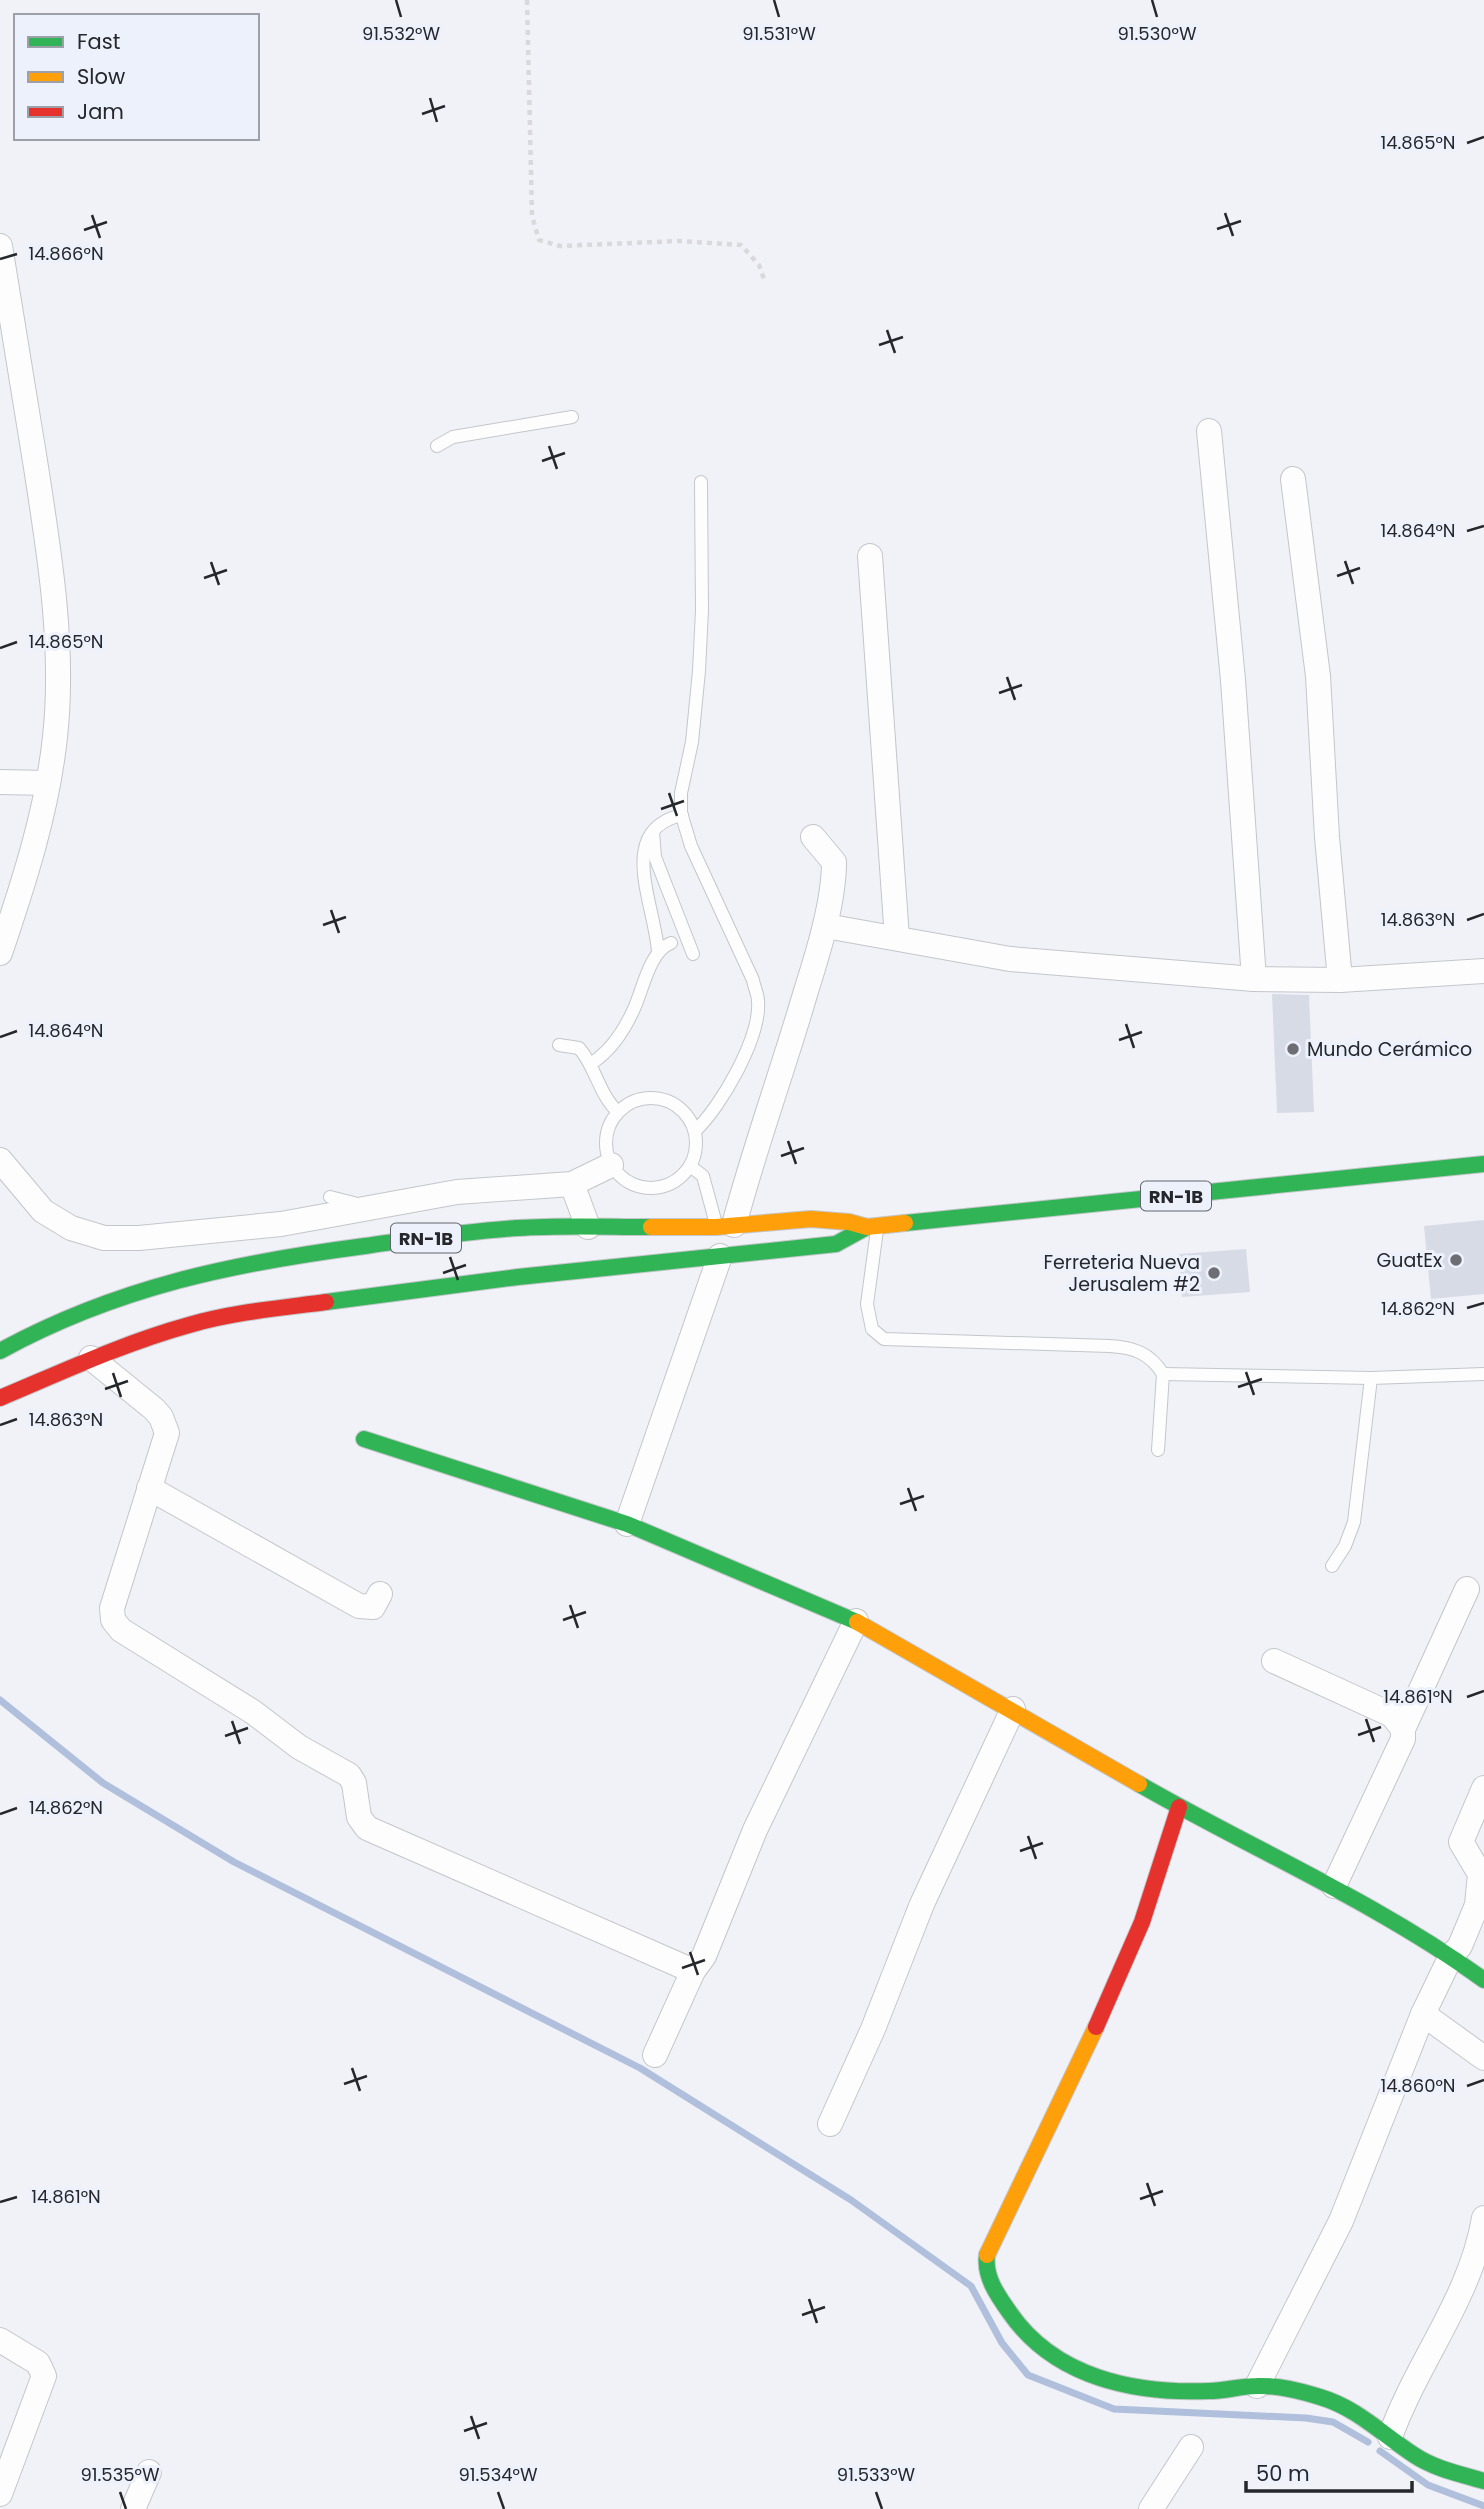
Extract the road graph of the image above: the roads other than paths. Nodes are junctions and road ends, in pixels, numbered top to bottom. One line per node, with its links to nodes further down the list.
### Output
1 (0, 246): 9 (street)
2 (572, 417): 4 (lane)
3 (1209, 431): 20 (street)
4 (437, 446)
5 (1293, 478): 21 (street)
6 (701, 482): 10 (lane)
7 (870, 556): 14 (street)
8 (0, 782): 9 (street)
9 (48, 783): 17 (street)
10 (682, 815): 11 (lane); 25 (lane)
11 (654, 829): 16 (lane); 18 (lane)
12 (813, 837): 13 (street)
13 (826, 926): 14 (street); 33 (street)
14 (897, 938): 20 (street)
15 (671, 943): 16 (lane)
16 (658, 952): 23 (lane)
17 (0, 953)
18 (693, 954)
19 (1484, 971): 21 (street)
20 (1254, 979): 21 (street)
21 (1340, 980)
22 (559, 1045): 23 (lane)
23 (592, 1063): 24 (lane)
24 (618, 1112): 25 (lane); 28 (lane)
25 (695, 1131): 29 (lane)
26 (0, 1160): 32 (street)
27 (1484, 1164): 35 (main road, RN-1B)
28 (611, 1165): 29 (lane); 30 (street)
29 (690, 1166): 33 (lane)
30 (572, 1184): 32 (street); 34 (street)
31 (330, 1197): 32 (lane)
32 (376, 1206)
33 (725, 1226): 34 (main road, RN-1B); 35 (main road, RN-1B)
34 (588, 1227): 37 (main road, RN-1B)
35 (872, 1227): 36 (main road, RN-1B); 39 (lane)
36 (720, 1256): 38 (main road, RN-1B); 46 (street)
37 (0, 1351)
38 (91, 1358): 42 (main road, RN-1B); 45 (street)
39 (1163, 1374): 41 (lane); 44 (lane)
40 (1484, 1374): 41 (lane)
41 (1371, 1378): 47 (lane)
42 (0, 1398)
43 (364, 1439): 46 (main road)
44 (1158, 1451)
45 (149, 1488): 49 (street); 58 (street)
46 (627, 1524): 50 (main road)
47 (1332, 1566)
48 (1467, 1589): 53 (street)
49 (380, 1594)
50 (856, 1622): 52 (main road); 58 (street)
51 (1274, 1661): 53 (street)
52 (1013, 1709): 55 (main road); 63 (street)
53 (1403, 1729): 56 (street)
54 (1484, 1788): 57 (street)
55 (1179, 1807): 56 (main road); 66 (main road)
56 (1334, 1886): 57 (main road)
57 (1451, 1956): 59 (main road); 60 (street)
58 (693, 1971): 61 (street)
59 (1484, 1980)
60 (1423, 2014): 62 (street); 66 (street)
61 (655, 2055)
62 (1484, 2058)
63 (830, 2124)
64 (1483, 2234): 67 (street)
65 (0, 2340): 71 (street)
66 (1256, 2386): 67 (main road)
67 (1390, 2437): 70 (main road)
68 (1191, 2447): 73 (street)
69 (149, 2472): 72 (street)
70 (1483, 2480)
71 (0, 2494)
72 (133, 2509)
73 (1151, 2509)

